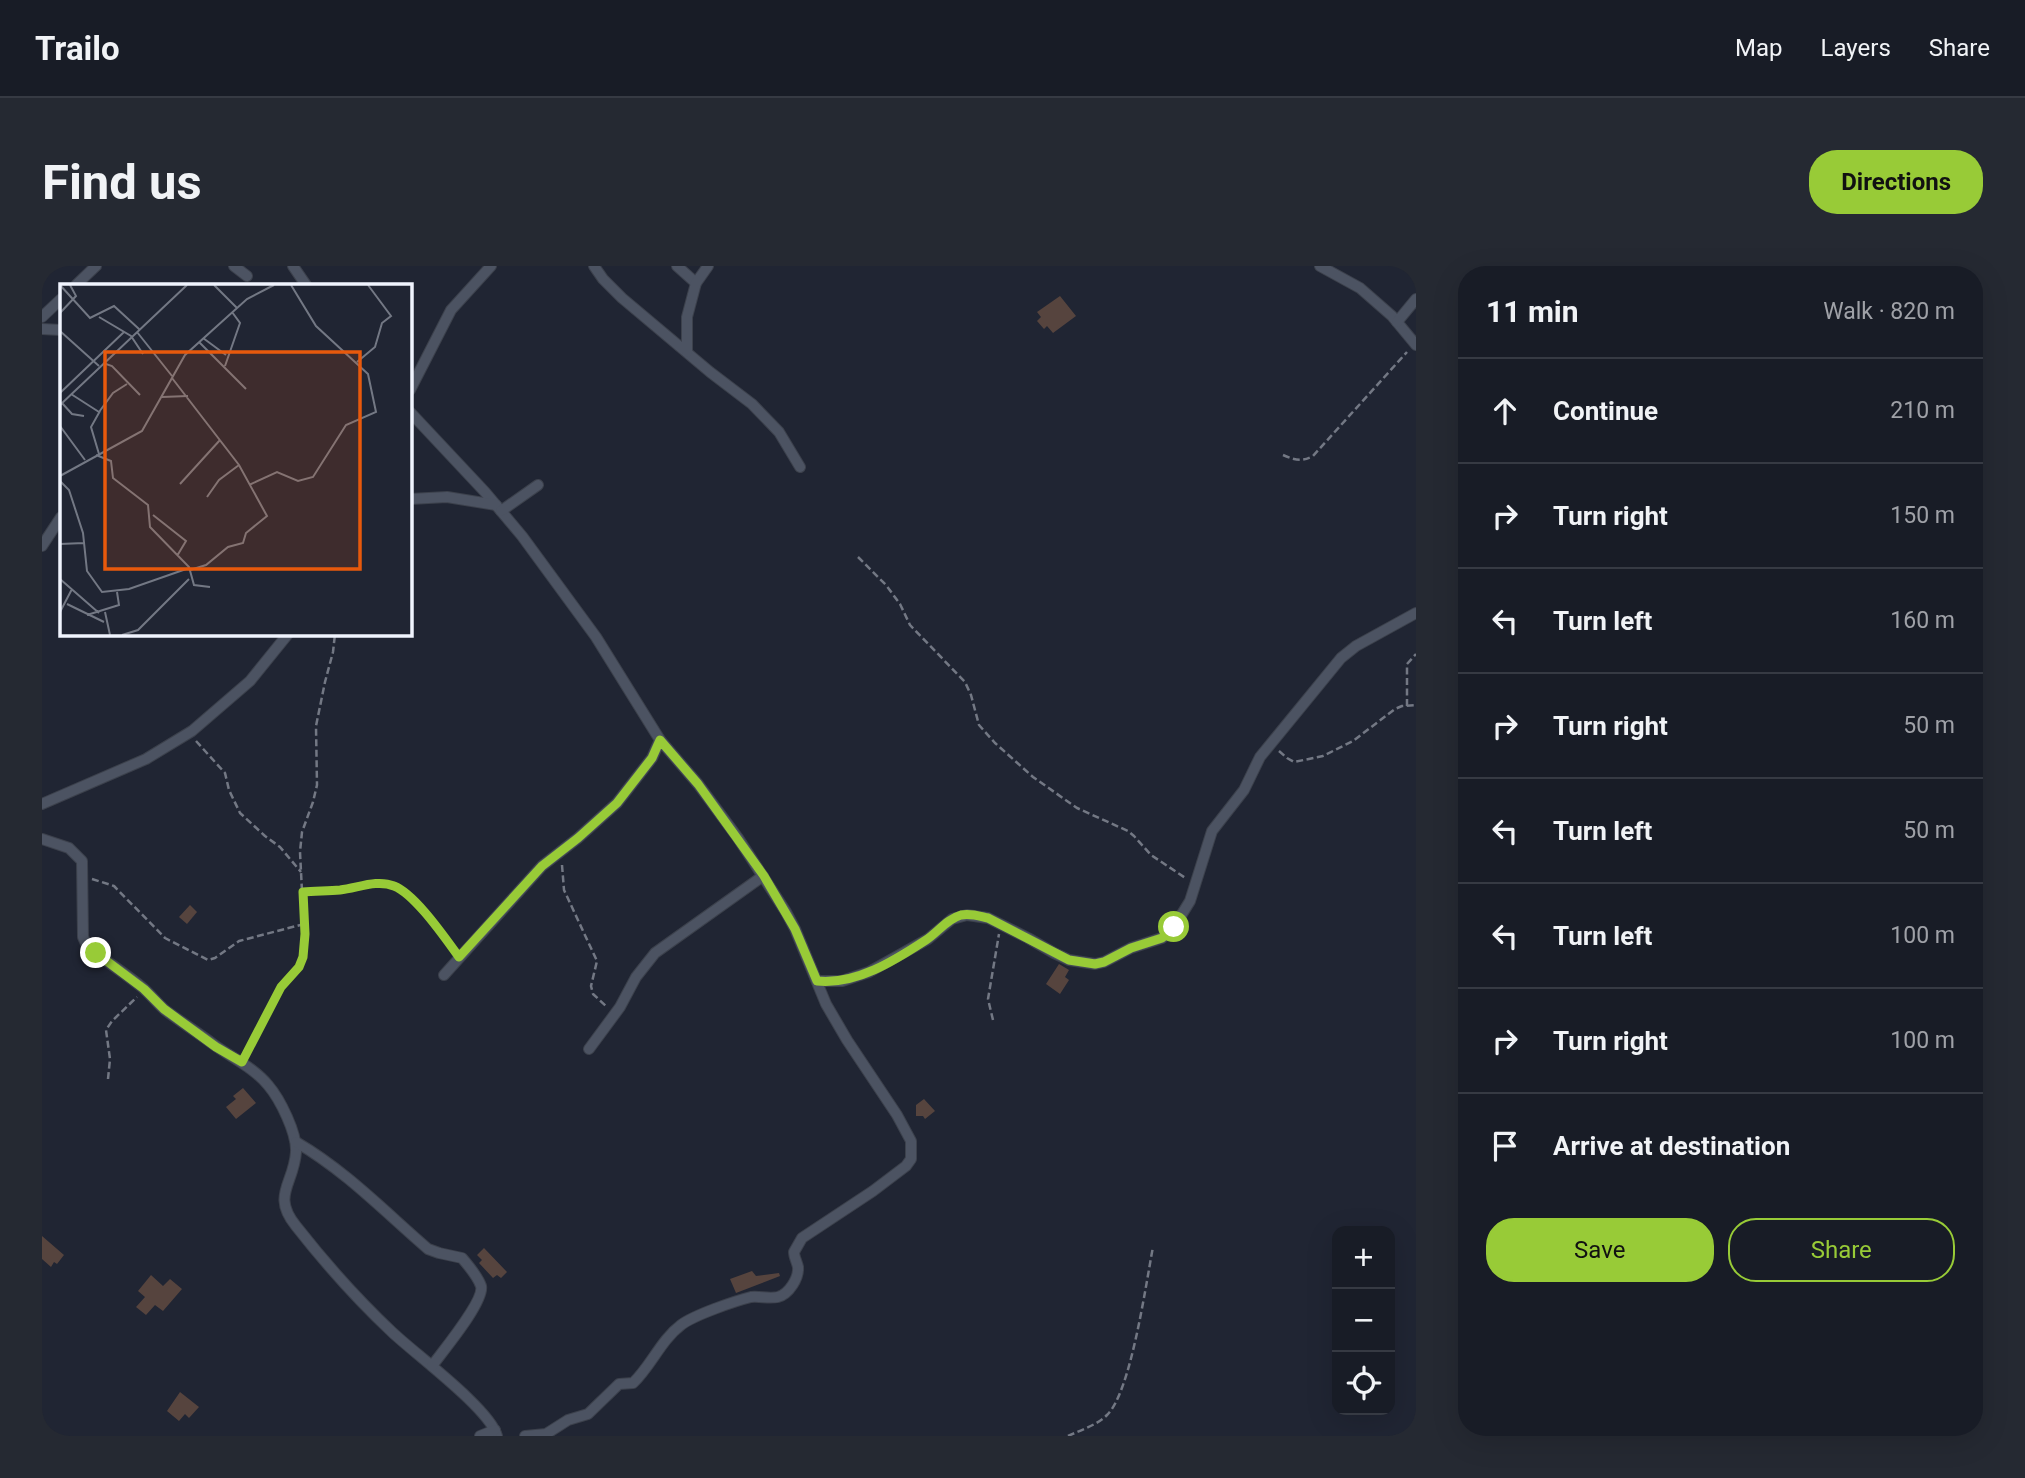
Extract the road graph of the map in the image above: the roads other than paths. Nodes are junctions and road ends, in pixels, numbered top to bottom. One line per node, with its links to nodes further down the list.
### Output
1 (96, 266): 11 (street)
2 (234, 266): 9 (street)
3 (293, 266): 12 (street)
4 (491, 266): 21 (street)
5 (594, 266): 20 (street)
6 (677, 266): 10 (street)
7 (708, 266): 10 (street)
8 (1320, 266): 16 (street)
9 (247, 276)
10 (696, 283): 20 (street)
11 (77, 284)
12 (305, 284)
13 (1416, 299): 16 (street)
14 (60, 300): 15 (street)
15 (42, 317)
16 (1397, 322): 19 (street)
17 (42, 328): 18 (street)
18 (60, 331)
19 (1415, 344)
20 (687, 352): 23 (street)
21 (411, 388)
22 (411, 413): 26 (street)
23 (800, 467)
24 (538, 485): 26 (street)
25 (411, 499): 26 (street)
26 (498, 508): 31 (street)
27 (60, 519): 28 (street)
28 (42, 546)
29 (1416, 613): 36 (street)
30 (285, 635): 32 (street)
31 (660, 740): 34 (street); 35 (street)
32 (42, 804)
33 (42, 839): 38 (street)
34 (764, 876): 36 (street); 37 (street)
35 (444, 975)
36 (817, 981): 42 (street)
37 (589, 1049)
38 (296, 1143): 39 (street); 39 (street)
39 (432, 1366): 40 (street)
40 (496, 1433): 41 (street)
41 (480, 1436)
42 (524, 1436)

